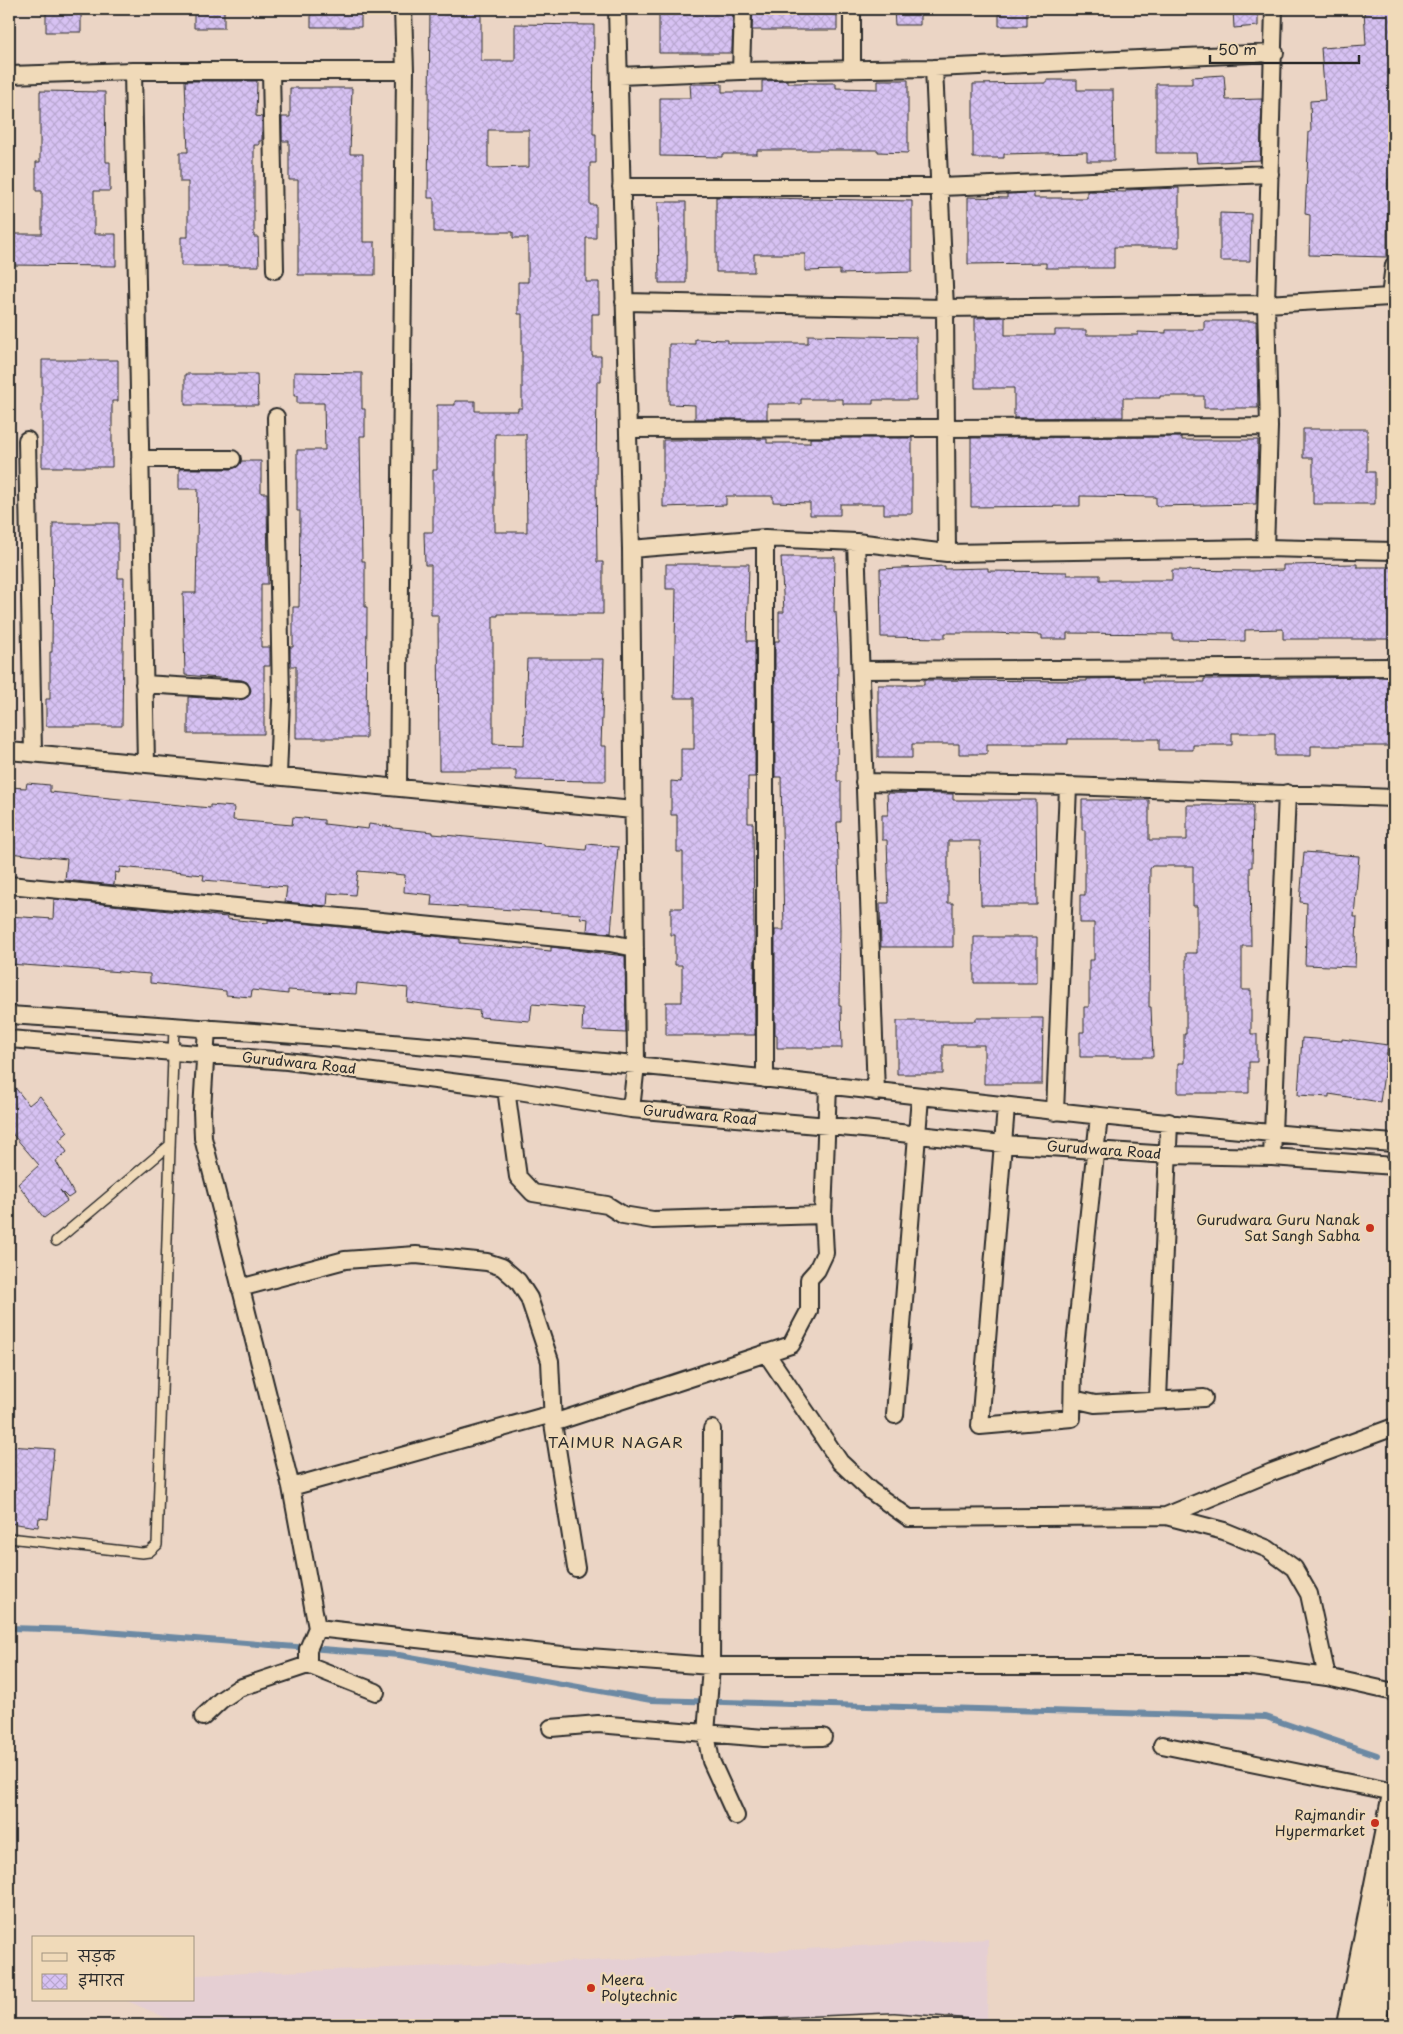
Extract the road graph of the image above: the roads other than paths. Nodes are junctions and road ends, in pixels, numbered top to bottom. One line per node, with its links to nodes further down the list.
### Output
1 (403, 9): 11 (street)
2 (617, 9): 14 (street)
3 (742, 9): 12 (street)
4 (852, 9): 7 (street)
5 (1274, 9): 6 (street)
6 (1275, 53): 8 (street); 15 (street)
7 (852, 68): 8 (street); 12 (street)
8 (934, 68): 17 (street)
9 (132, 71): 10 (street); 13 (street); 29 (street)
10 (271, 71): 11 (street); 19 (street)
11 (405, 71): 47 (street)
12 (741, 71): 14 (street)
13 (9, 76)
14 (619, 76): 16 (street)
15 (1270, 174): 17 (street); 22 (street)
16 (621, 187): 17 (street); 21 (street)
17 (940, 187): 23 (street)
18 (1394, 265): 20 (street)
19 (275, 270)
20 (1392, 297): 22 (street)
21 (624, 302): 23 (street); 27 (street)
22 (1266, 304): 23 (street); 26 (street)
23 (945, 308): 25 (street)
24 (276, 417): 44 (street)
25 (946, 427): 26 (street); 27 (street); 36 (street)
26 (1269, 427): 33 (street)
27 (628, 429): 34 (street)
28 (27, 440): 42 (street)
29 (140, 459): 30 (street); 39 (street)
30 (232, 459)
31 (765, 538): 32 (street); 34 (street); 60 (street)
32 (856, 542): 36 (street); 38 (street)
33 (1265, 548): 35 (street); 36 (street)
34 (631, 549): 50 (street)
35 (1394, 551)
36 (948, 553)
37 (1394, 667): 38 (street)
38 (862, 670): 45 (street)
39 (144, 684): 40 (street); 43 (street)
40 (241, 690)
41 (9, 751): 42 (street)
42 (33, 752): 43 (street)
43 (146, 764): 44 (street)
44 (278, 776): 47 (street)
45 (864, 782): 46 (street); 63 (street)
46 (1068, 786): 48 (street); 67 (street)
47 (398, 787): 50 (street)
48 (1287, 793): 49 (street); 71 (street)
49 (1394, 798)
50 (633, 810): 52 (street)
51 (9, 885): 52 (street)
52 (634, 948): 59 (street)
53 (9, 1015): 54 (street)
54 (174, 1026): 55 (street); 57 (lane)
55 (207, 1028): 58 (street); 59 (street)
56 (9, 1039): 57 (street, Gurudwara Road)
57 (172, 1050): 58 (street, Gurudwara Road); 74 (lane)
58 (207, 1054): 62 (street, Gurudwara Road); 82 (street)
59 (636, 1065): 60 (street); 66 (street)
60 (765, 1078): 61 (street)
61 (828, 1086): 63 (street); 70 (street)
62 (506, 1089): 66 (street, Gurudwara Road); 80 (street)
63 (876, 1092): 64 (street)
64 (920, 1097): 65 (street); 72 (street)
65 (1006, 1106): 67 (street); 75 (street)
66 (631, 1109): 70 (street, Gurudwara Road)
67 (1055, 1112): 68 (street)
68 (1098, 1116): 69 (street); 76 (street)
69 (1169, 1122): 71 (street); 77 (street)
70 (826, 1127): 72 (street, Gurudwara Road); 80 (street)
71 (1274, 1132): 73 (street); 78 (street)
72 (917, 1135): 75 (street, Gurudwara Road); 87 (street)
73 (1394, 1143)
74 (170, 1144): 81 (lane); 93 (lane)
75 (1003, 1144): 76 (street, Gurudwara Road); 85 (street)
76 (1095, 1151): 77 (street, Gurudwara Road); 85 (street)
77 (1170, 1155): 78 (street, Gurudwara Road); 86 (street)
78 (1272, 1157): 79 (street, Gurudwara Road)
79 (1394, 1166)
80 (823, 1215): 83 (street)
81 (56, 1241)
82 (240, 1288): 88 (street); 91 (street)
83 (766, 1353): 88 (street); 92 (street)
84 (1204, 1398): 86 (street)
85 (1073, 1399): 86 (street)
86 (1158, 1400)
87 (894, 1414)
88 (553, 1419): 91 (street); 94 (street)
89 (1394, 1427): 92 (street)
90 (712, 1429): 96 (street)
91 (291, 1487): 95 (street)
92 (1166, 1516): 97 (street)
93 (9, 1538)
94 (576, 1568)
95 (311, 1645): 96 (street); 98 (street); 100 (street)
96 (711, 1666): 97 (street); 102 (street)
97 (1327, 1677): 99 (street)
98 (376, 1692)
99 (1394, 1692)
100 (203, 1717)
101 (550, 1728): 102 (street)
102 (706, 1734): 103 (street); 107 (street)
103 (823, 1737)
104 (1162, 1745): 105 (street)
105 (1394, 1792)
106 (1394, 1799): 111 (main road)
107 (736, 1816)
108 (1394, 1914): 112 (main road)
109 (736, 2025): 110 (lane)
110 (981, 2025)
111 (1349, 2025)
112 (1373, 2025)

